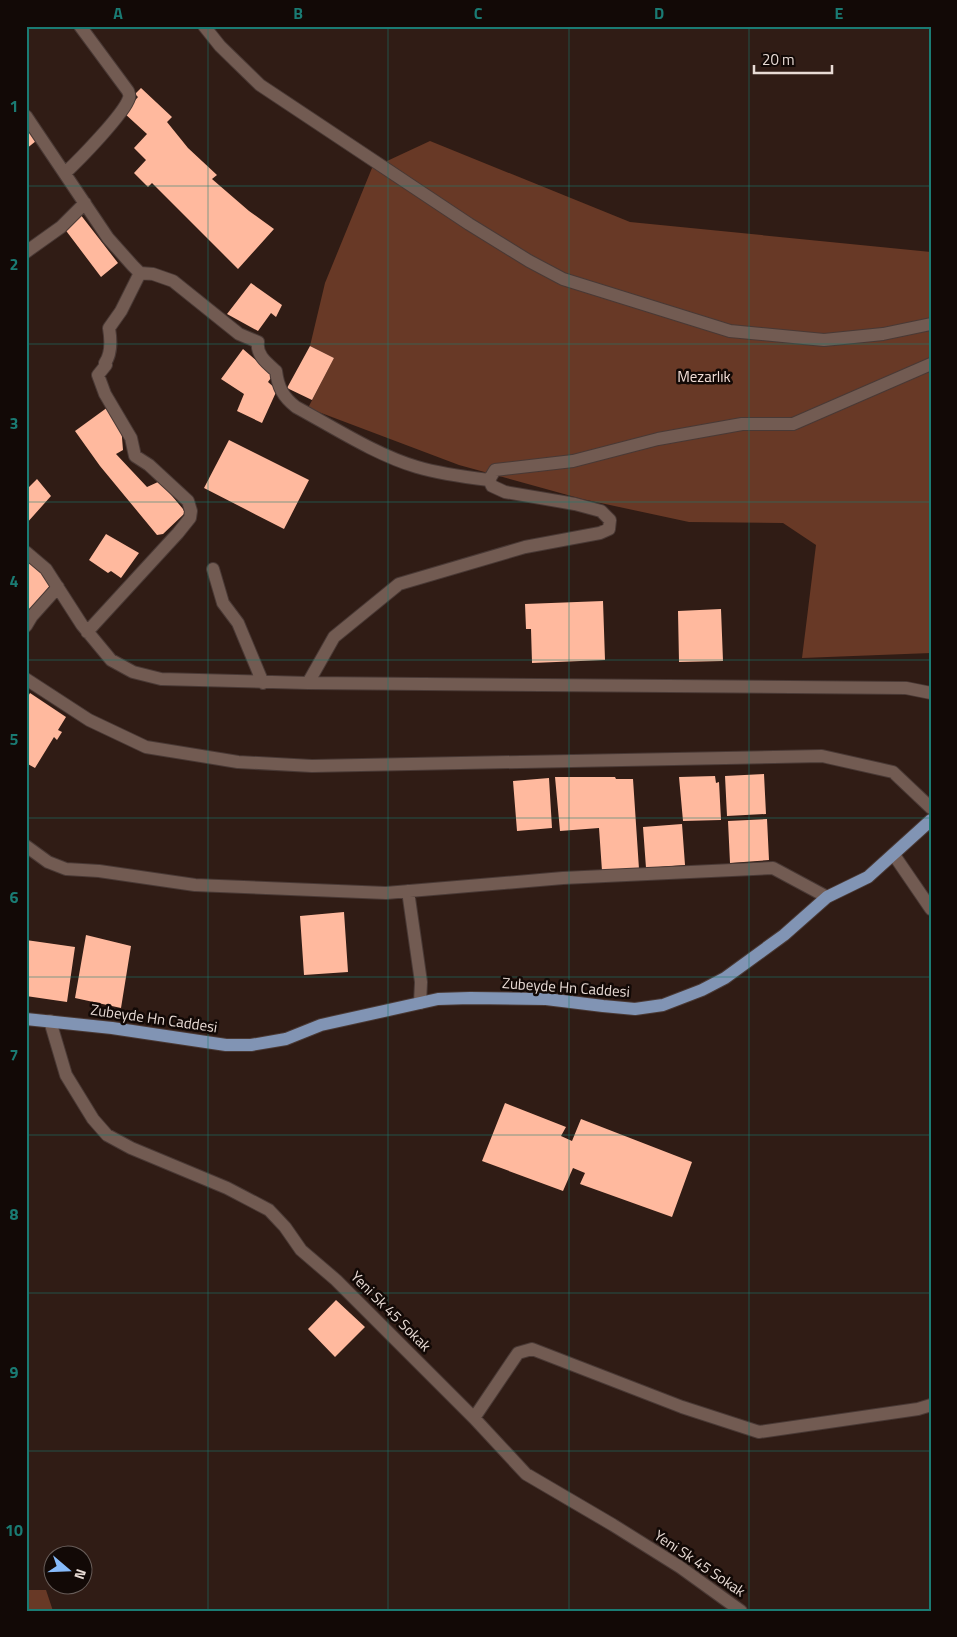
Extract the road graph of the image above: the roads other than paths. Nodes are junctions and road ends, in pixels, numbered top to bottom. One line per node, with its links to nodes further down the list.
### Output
1 (80, 26): 4 (street)
2 (204, 26): 8 (street)
3 (26, 116): 4 (street)
4 (65, 173): 5 (street)
5 (86, 203): 6 (street); 7 (street)
6 (26, 252)
7 (140, 273): 10 (street); 15 (street)
8 (931, 324)
9 (931, 364): 10 (street)
10 (489, 480): 18 (street)
11 (26, 552): 13 (street)
12 (213, 568): 17 (street)
13 (58, 587): 14 (street); 15 (street)
14 (26, 626)
15 (87, 632): 17 (street)
16 (26, 679): 20 (street)
17 (263, 682): 18 (street)
18 (308, 683): 19 (street)
19 (931, 693)
20 (931, 808)
21 (931, 820): 23 (main road, Zubeyde Hn Caddesi)
22 (26, 846): 24 (street)
23 (894, 854): 25 (main road, Zubeyde Hn Caddesi); 26 (street)
24 (408, 891): 25 (street); 27 (street)
25 (827, 896): 27 (main road, Zubeyde Hn Caddesi)
26 (931, 909)
27 (420, 1004): 29 (main road, Zubeyde Hn Caddesi)
28 (26, 1019): 29 (main road, Zubeyde Hn Caddesi)
29 (50, 1021): 31 (street, Yeni Sk 45 Sokak)
30 (931, 1404): 31 (street)
31 (474, 1418): 32 (street, Yeni Sk 45 Sokak)
32 (741, 1611)

